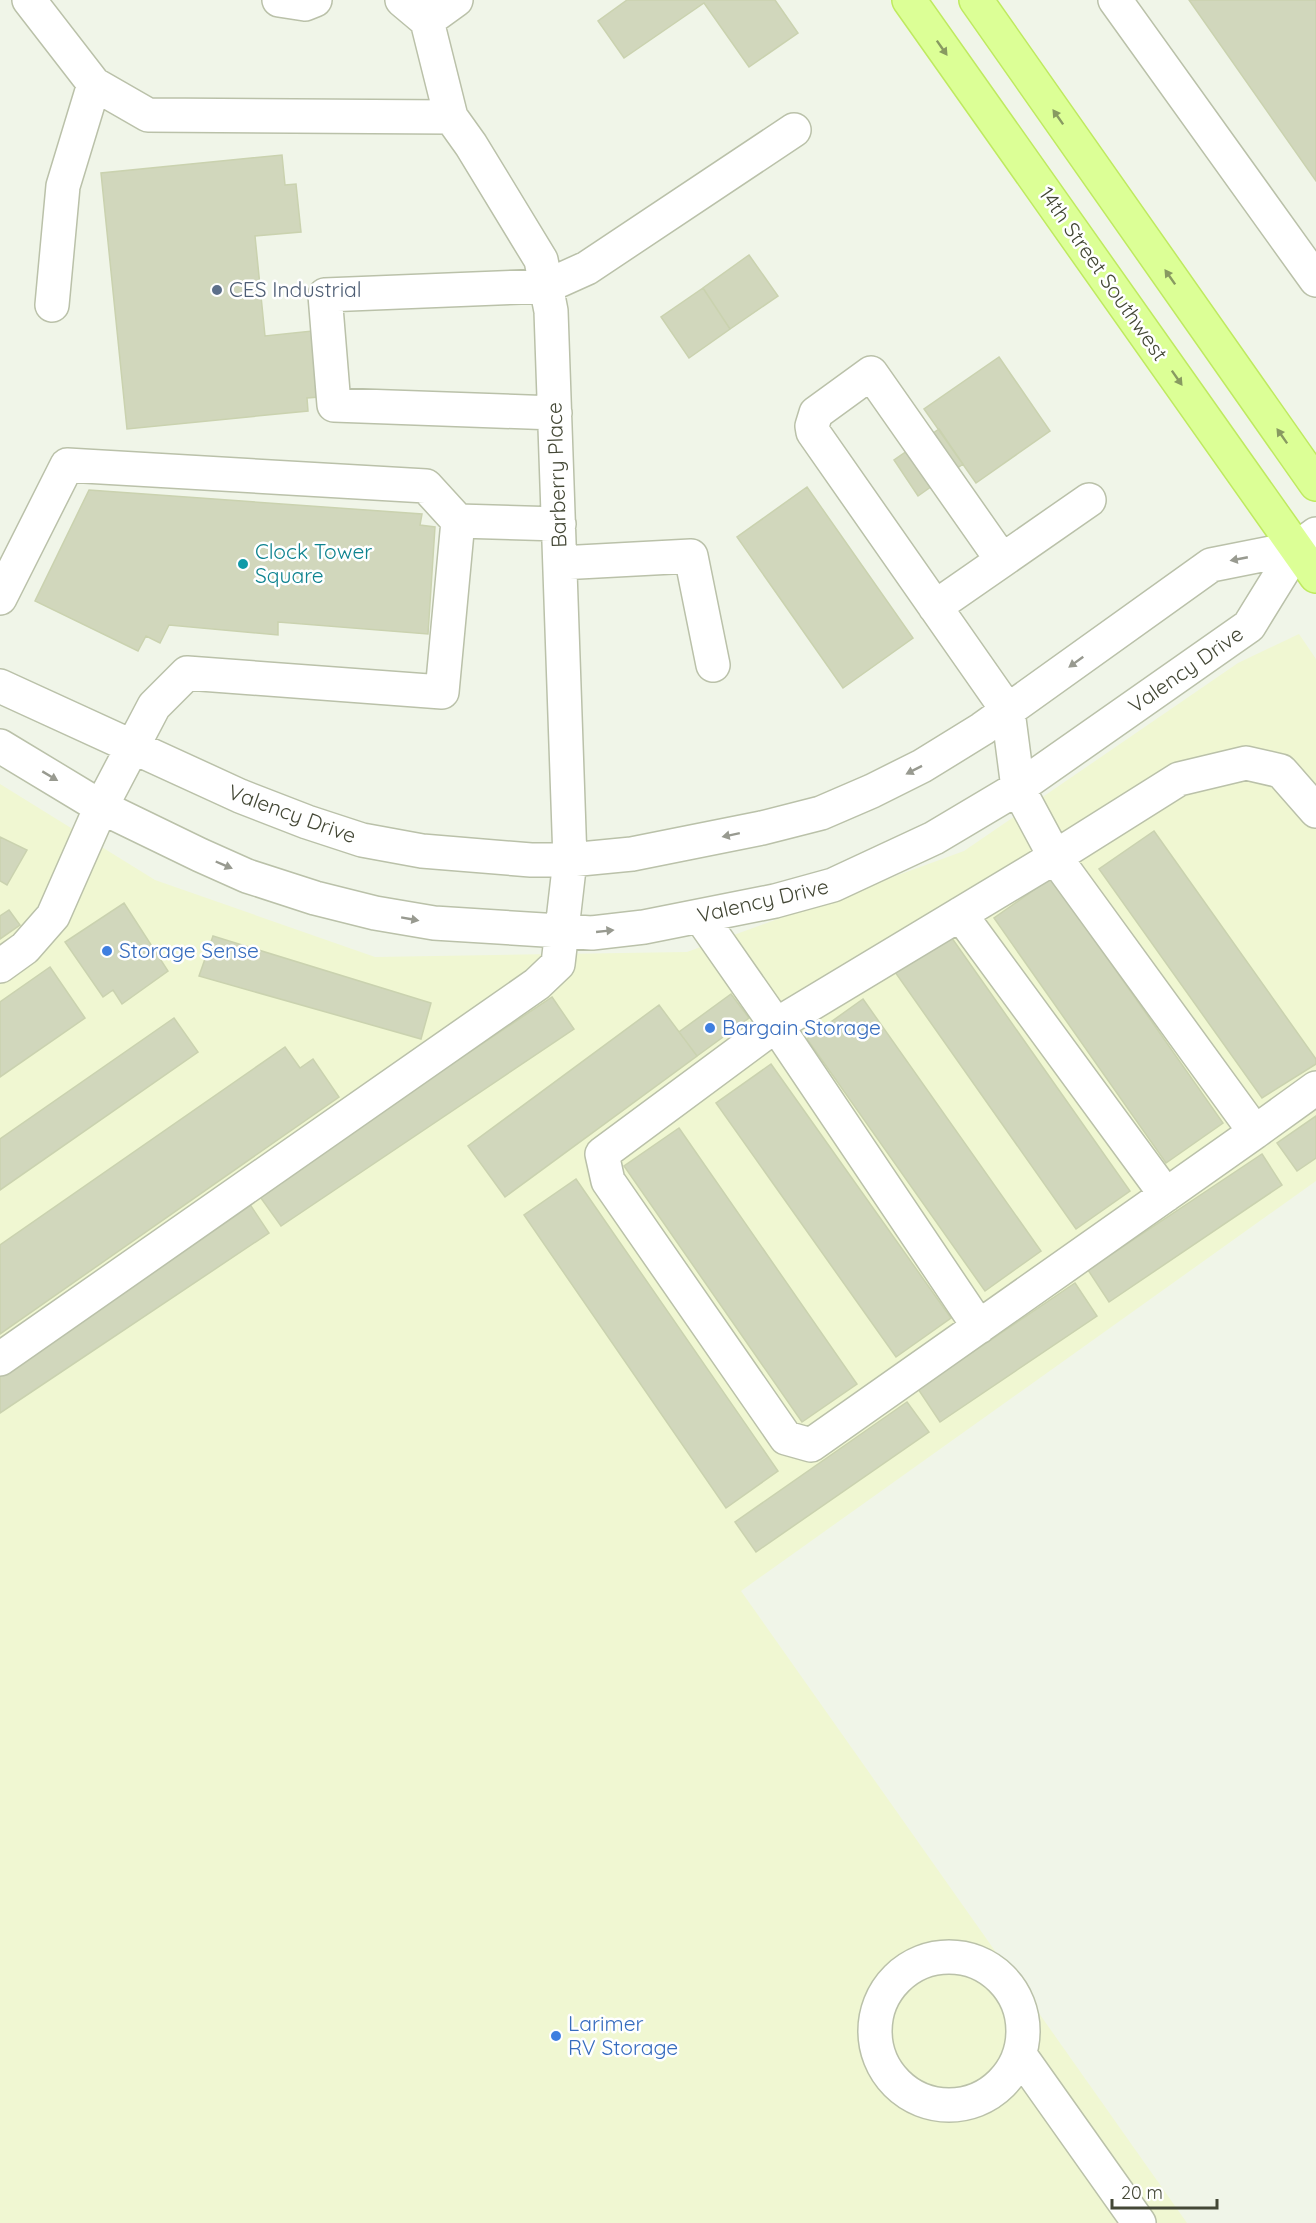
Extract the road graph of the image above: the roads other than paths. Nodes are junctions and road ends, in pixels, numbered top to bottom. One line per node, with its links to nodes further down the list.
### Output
1 (28, 0): 10 (street)
2 (279, 0): 3 (street)
3 (315, 0)
4 (402, 0): 9 (street)
5 (456, 0): 9 (street)
6 (909, 0): 21 (main road, 14th Street Southwest, one-way to 21)
7 (976, 0): 17 (main road, one-way to 7)
8 (1115, 0): 13 (street)
9 (427, 21): 11 (street)
10 (94, 84): 11 (street); 15 (street)
11 (451, 117): 14 (street, Barberry Place)
12 (794, 130): 14 (street)
13 (1316, 280)
14 (547, 286): 16 (street, Barberry Place); 16 (street)
15 (52, 305)
16 (555, 413): 20 (street, Barberry Place)
17 (1316, 484)
18 (1089, 500): 22 (street)
19 (458, 522): 20 (street); 25 (street); 31 (street)
20 (559, 524): 23 (street, Barberry Place)
21 (1306, 541): 24 (main road, 14th Street Southwest); 29 (street, Valency Drive, one-way to 29); 32 (street, Valency Drive)
22 (1002, 560): 26 (street); 26 (street)
23 (560, 563): 27 (street); 36 (street, Barberry Place)
24 (1316, 576)
25 (0, 598)
26 (935, 607): 29 (street)
27 (713, 665)
28 (0, 686): 31 (street, Valency Drive)
29 (1008, 711): 32 (street); 36 (street, Valency Drive, one-way to 36)
30 (0, 746): 33 (street, Valency Drive, one-way to 33)
31 (133, 747): 33 (street); 36 (street, Valency Drive)
32 (1018, 788): 35 (street); 38 (street, Valency Drive)
33 (101, 807): 39 (street, Valency Drive, one-way to 39); 40 (street)
34 (1316, 812): 35 (street)
35 (1055, 857): 37 (street); 43 (street)
36 (570, 860): 39 (street, Barberry Place)
37 (960, 914): 41 (street); 44 (street)
38 (700, 916): 39 (street, Valency Drive, one-way to 38); 41 (street)
39 (562, 932): 46 (street, Barberry Place)
40 (0, 966)
41 (776, 1025): 45 (street); 45 (street)
42 (1316, 1088): 43 (street)
43 (1255, 1132): 44 (street)
44 (1166, 1195): 45 (street)
45 (979, 1327)
46 (0, 1359)
47 (1020, 2055): 47 (street); 48 (street)
48 (1139, 2223)

